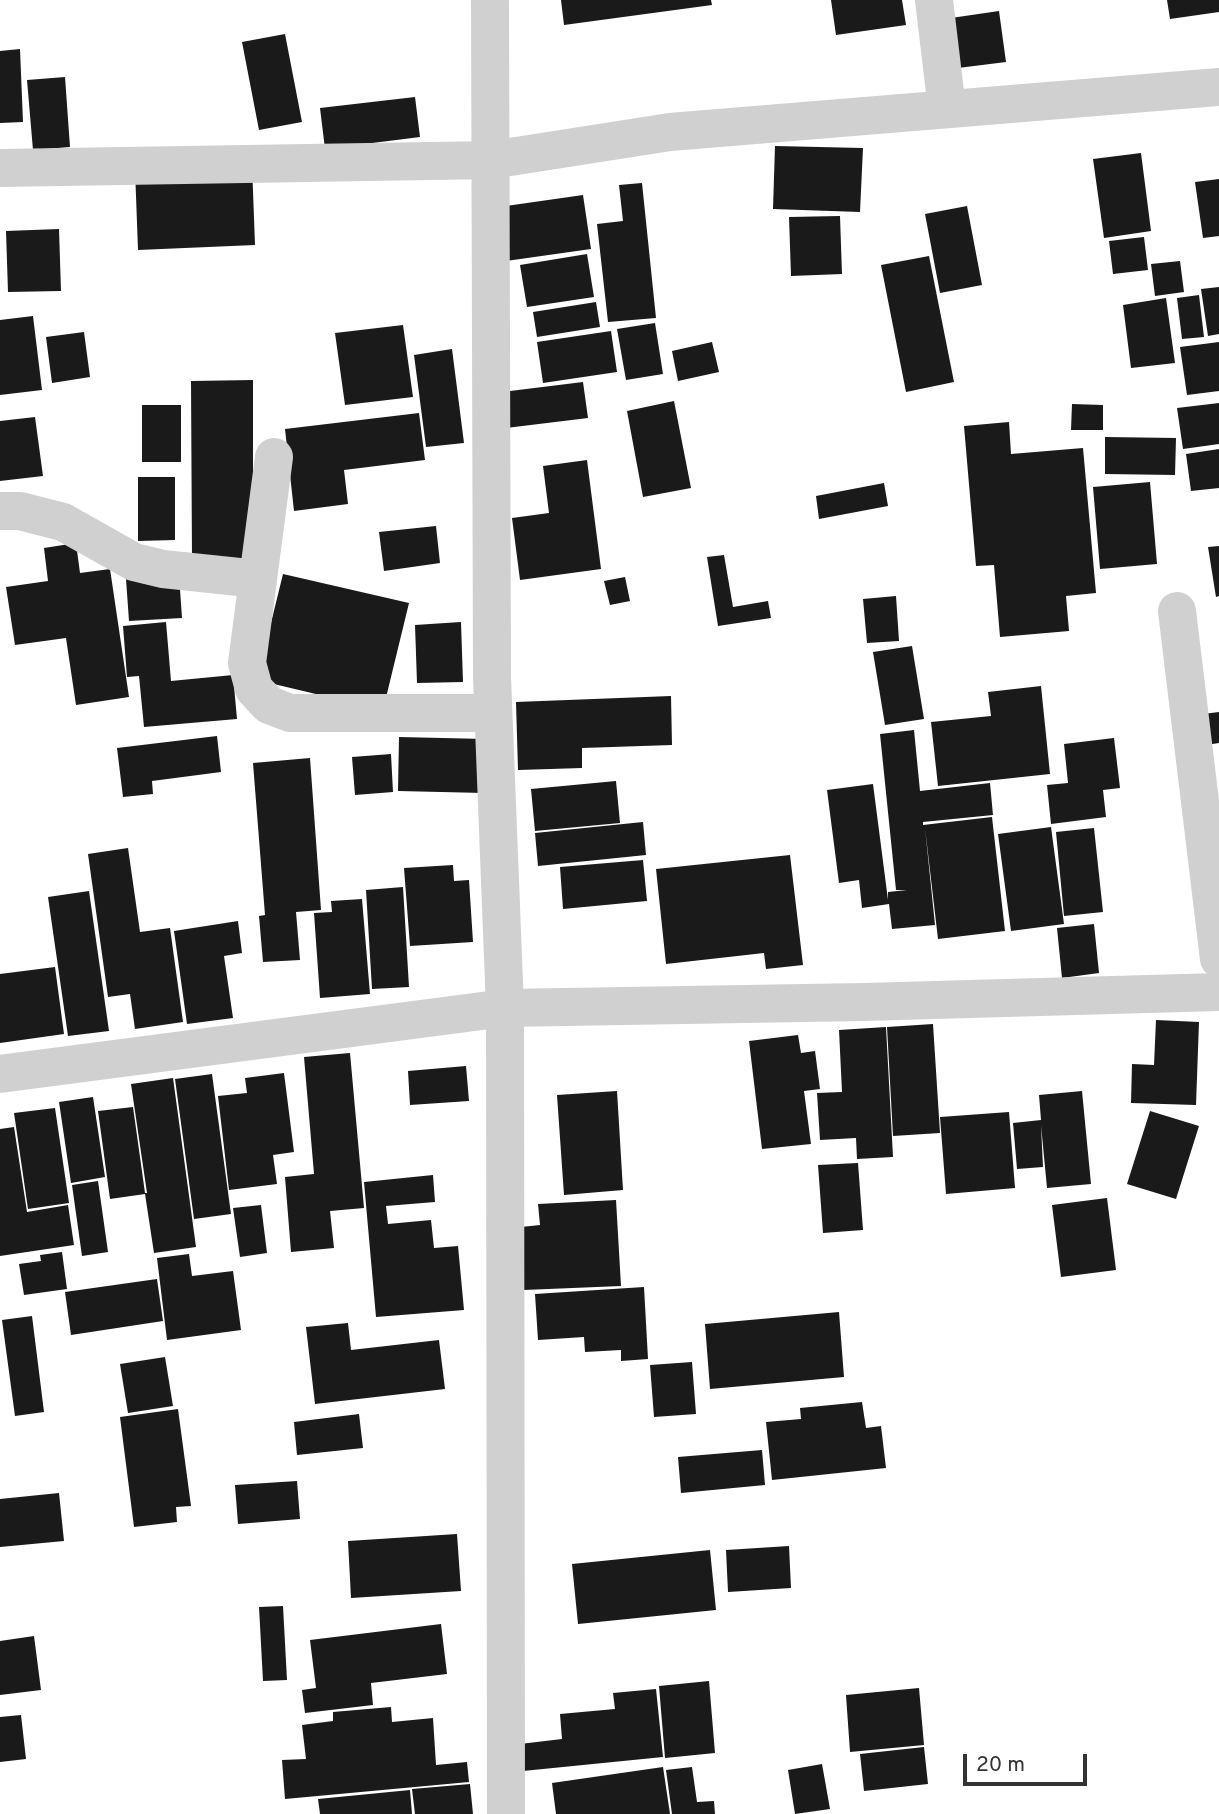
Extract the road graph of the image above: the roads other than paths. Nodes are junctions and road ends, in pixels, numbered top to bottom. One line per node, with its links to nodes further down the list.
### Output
1 (490, 0): 5 (street)
2 (934, 0): 4 (street)
3 (1219, 87): 4 (street)
4 (947, 109): 5 (street)
5 (491, 160): 6 (street); 11 (street)
6 (0, 168)
7 (274, 457): 9 (street)
8 (0, 512): 9 (street)
9 (258, 579): 11 (street)
10 (1177, 611): 12 (street)
11 (493, 713): 14 (street)
12 (1219, 959)
13 (1219, 992): 14 (street)
14 (505, 1008): 15 (street); 16 (street)
15 (0, 1074)
16 (506, 1814)

